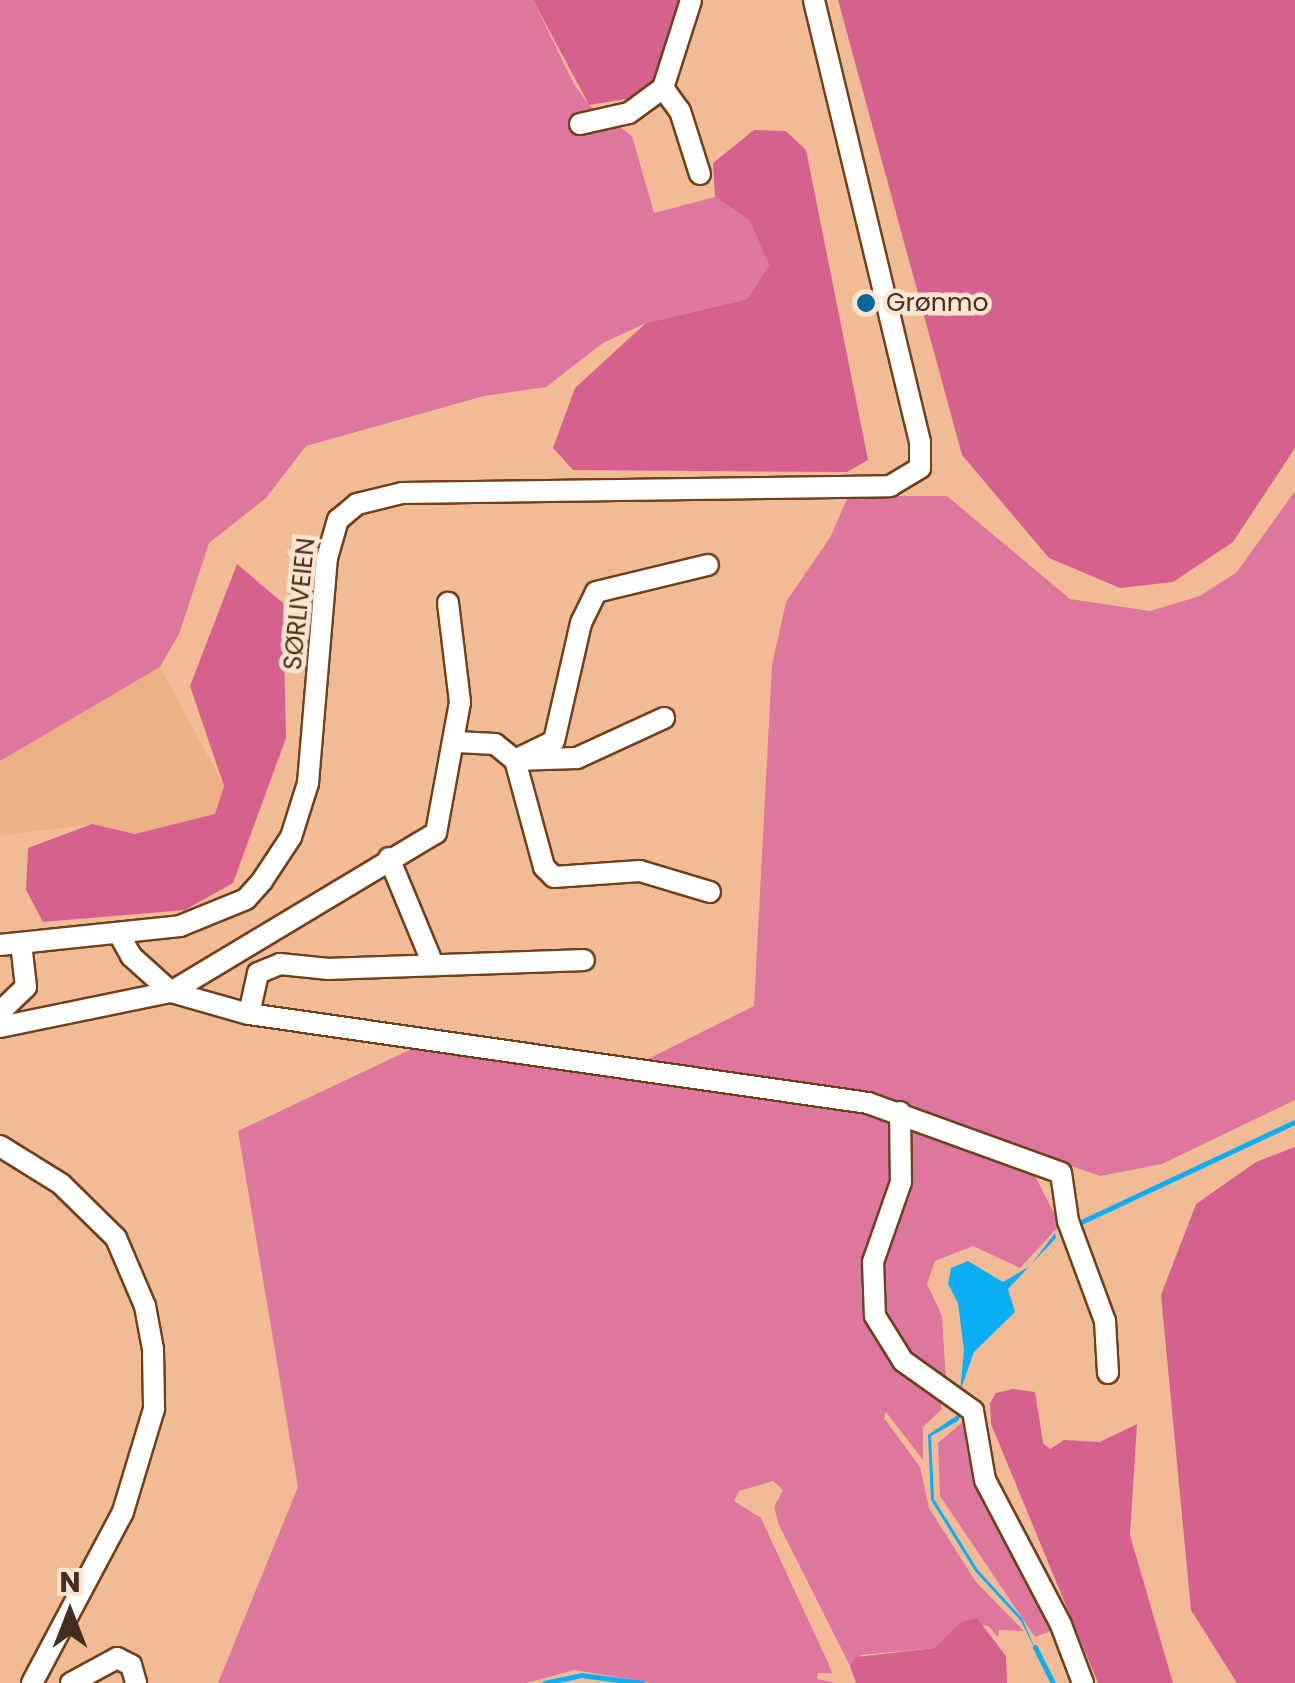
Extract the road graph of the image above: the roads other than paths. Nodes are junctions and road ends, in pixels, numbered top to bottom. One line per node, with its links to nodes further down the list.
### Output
1 (691, 0): 3 (street)
2 (814, 0): 13 (street, SØRLIVEIEN)
3 (663, 88): 4 (street); 5 (street)
4 (580, 124)
5 (700, 174)
6 (708, 565): 10 (street)
7 (448, 603): 9 (street)
8 (664, 718): 10 (street)
9 (457, 742): 10 (street); 11 (street)
10 (514, 760): 12 (street)
11 (390, 858): 16 (street); 17 (street)
12 (710, 892)
13 (119, 934): 14 (street, SØRLIVEIEN); 17 (street)
14 (11, 944): 18 (street)
15 (584, 960): 16 (street)
16 (432, 962): 19 (street)
17 (171, 992): 19 (street); 20 (street)
18 (0, 1012)
19 (250, 1014): 21 (street)
20 (0, 1027)
21 (900, 1112): 23 (street); 27 (street)
22 (0, 1146): 24 (street)
23 (1108, 1373)
24 (32, 1683)
25 (71, 1683): 26 (street)
26 (136, 1683)
27 (1083, 1683)

